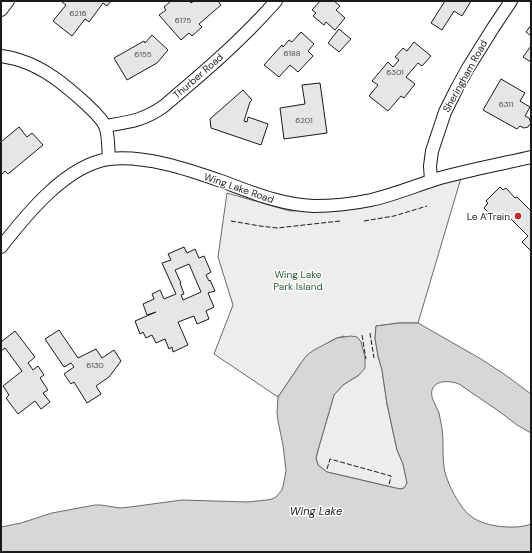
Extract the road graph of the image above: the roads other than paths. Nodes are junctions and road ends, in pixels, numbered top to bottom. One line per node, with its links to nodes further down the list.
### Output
1 (8, 1): 4 (street)
2 (276, 1): 6 (street, Thurber Road)
3 (511, 1): 9 (street, Sheringham Road)
4 (1, 10)
5 (1, 56): 6 (street)
6 (105, 126): 8 (street)
7 (531, 157): 9 (street, Wing Lake Road)
8 (108, 160): 9 (street, Wing Lake Road); 10 (street, Wing Lake Road)
9 (431, 181)
10 (1, 247)

